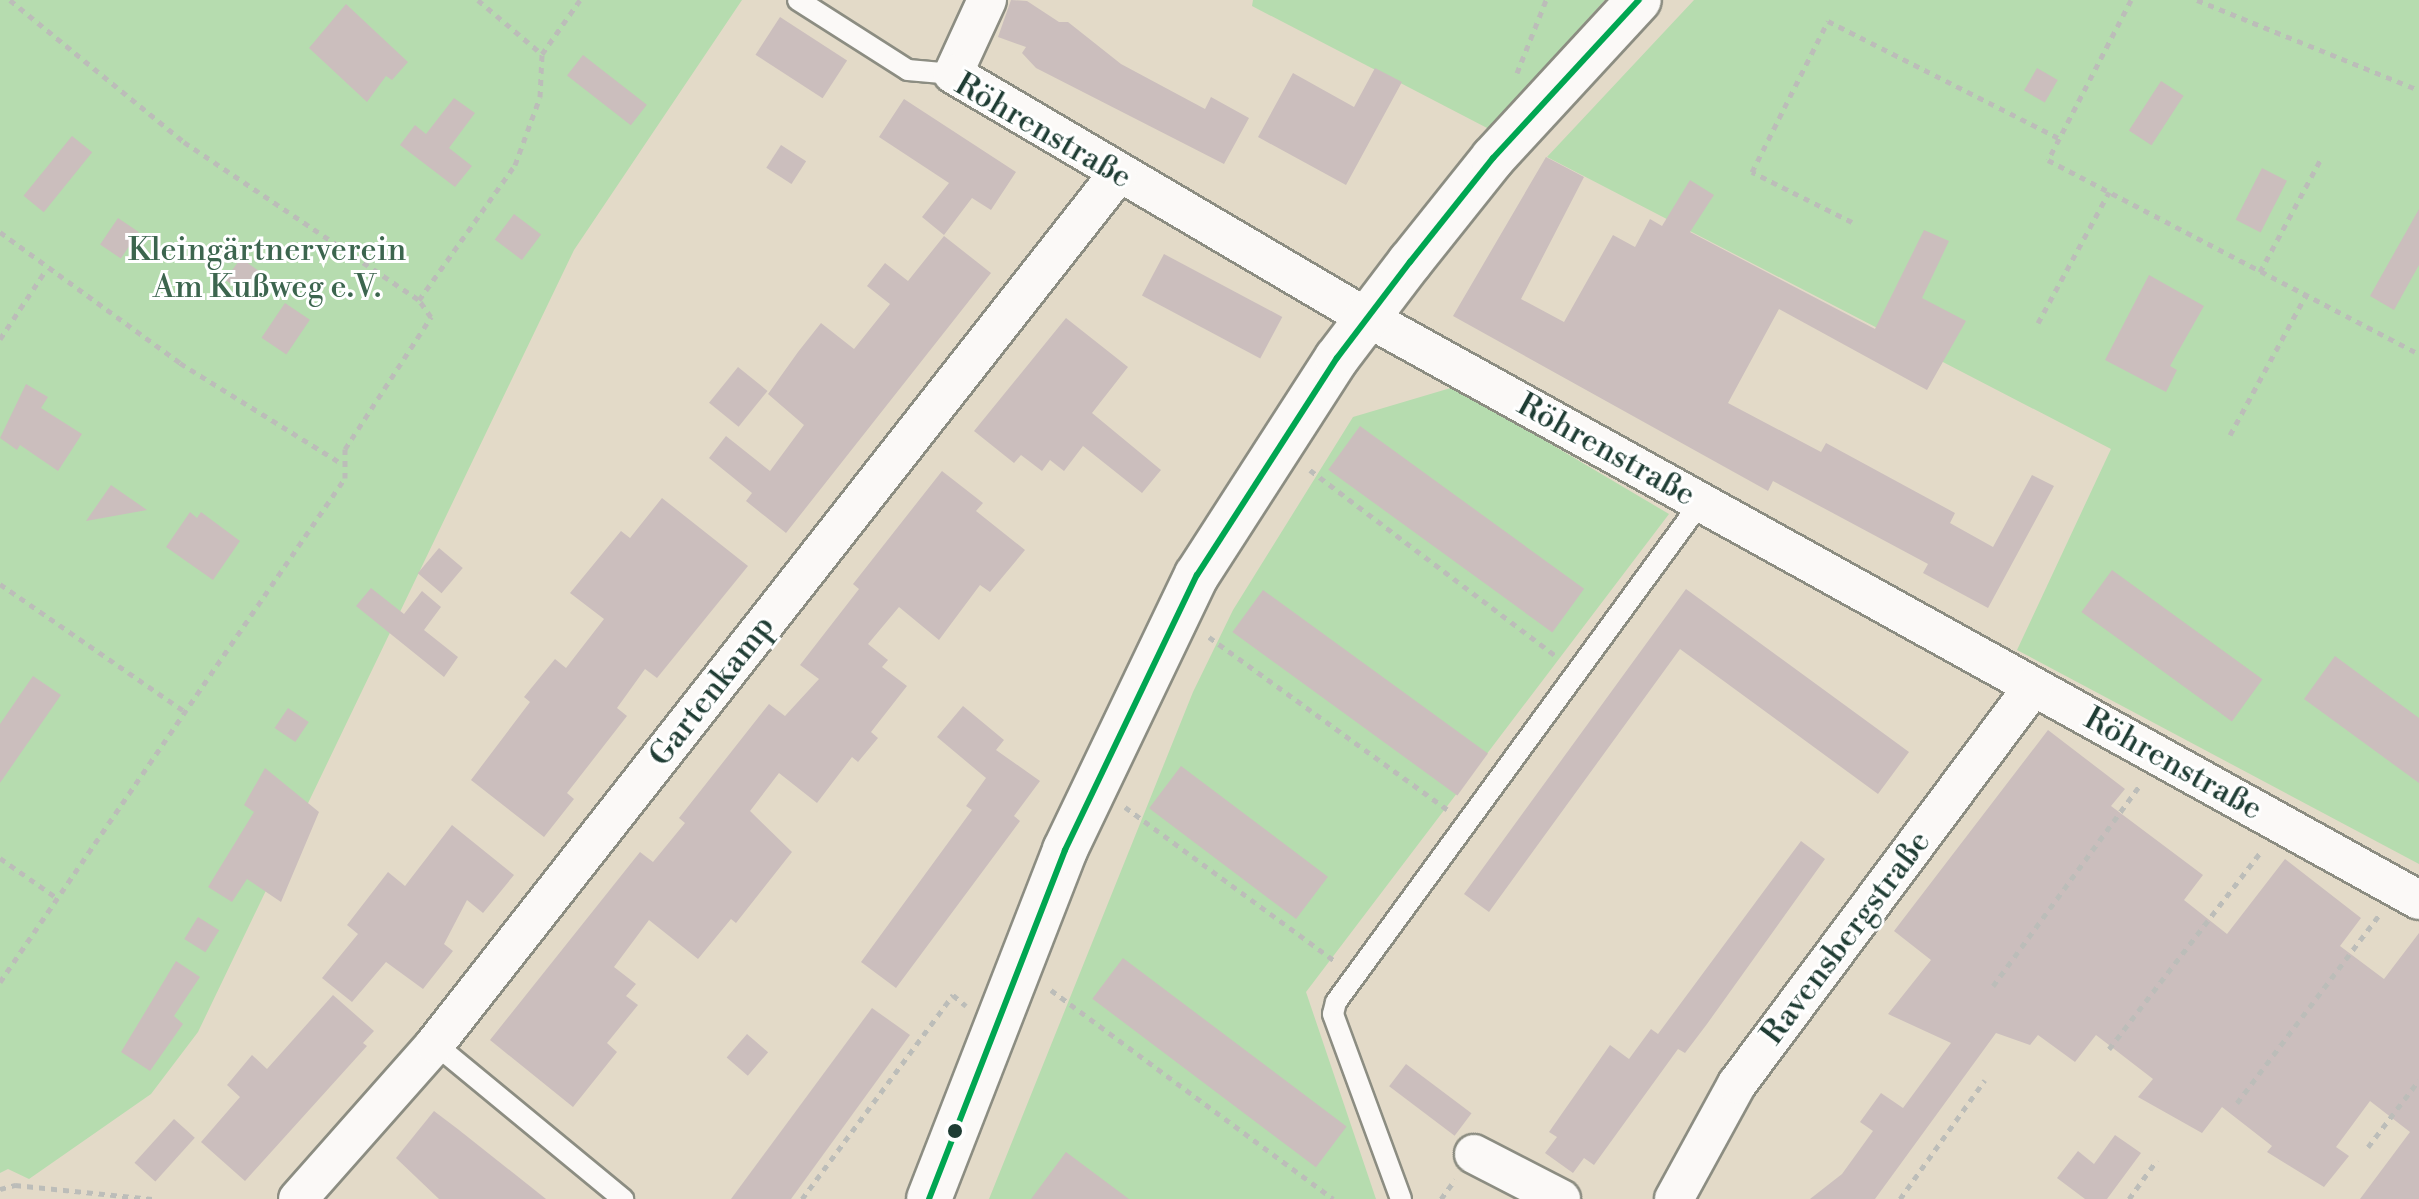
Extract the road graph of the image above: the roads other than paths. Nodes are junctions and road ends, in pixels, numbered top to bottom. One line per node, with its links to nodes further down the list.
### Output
1 (798, 0): 4 (lane, Röhrenstraße)
2 (987, 0): 4 (street)
3 (1639, 0): 6 (street)
4 (953, 74): 5 (street, Röhrenstraße)
5 (1117, 175): 6 (street, Röhrenstraße); 10 (street, Gartenkamp)
6 (1368, 318): 7 (street, Röhrenstraße); 14 (street)
7 (1701, 502): 8 (street, Röhrenstraße); 15 (lane)
8 (2033, 687): 9 (street, Röhrenstraße); 17 (street, Ravensbergstraße)
9 (2409, 895)
10 (435, 1044): 12 (street, Gartenkamp); 13 (lane)
11 (1474, 1154): 16 (street)
12 (298, 1199)
13 (623, 1199)
14 (929, 1199)
15 (1401, 1199)
16 (1561, 1199)
17 (1674, 1199)

